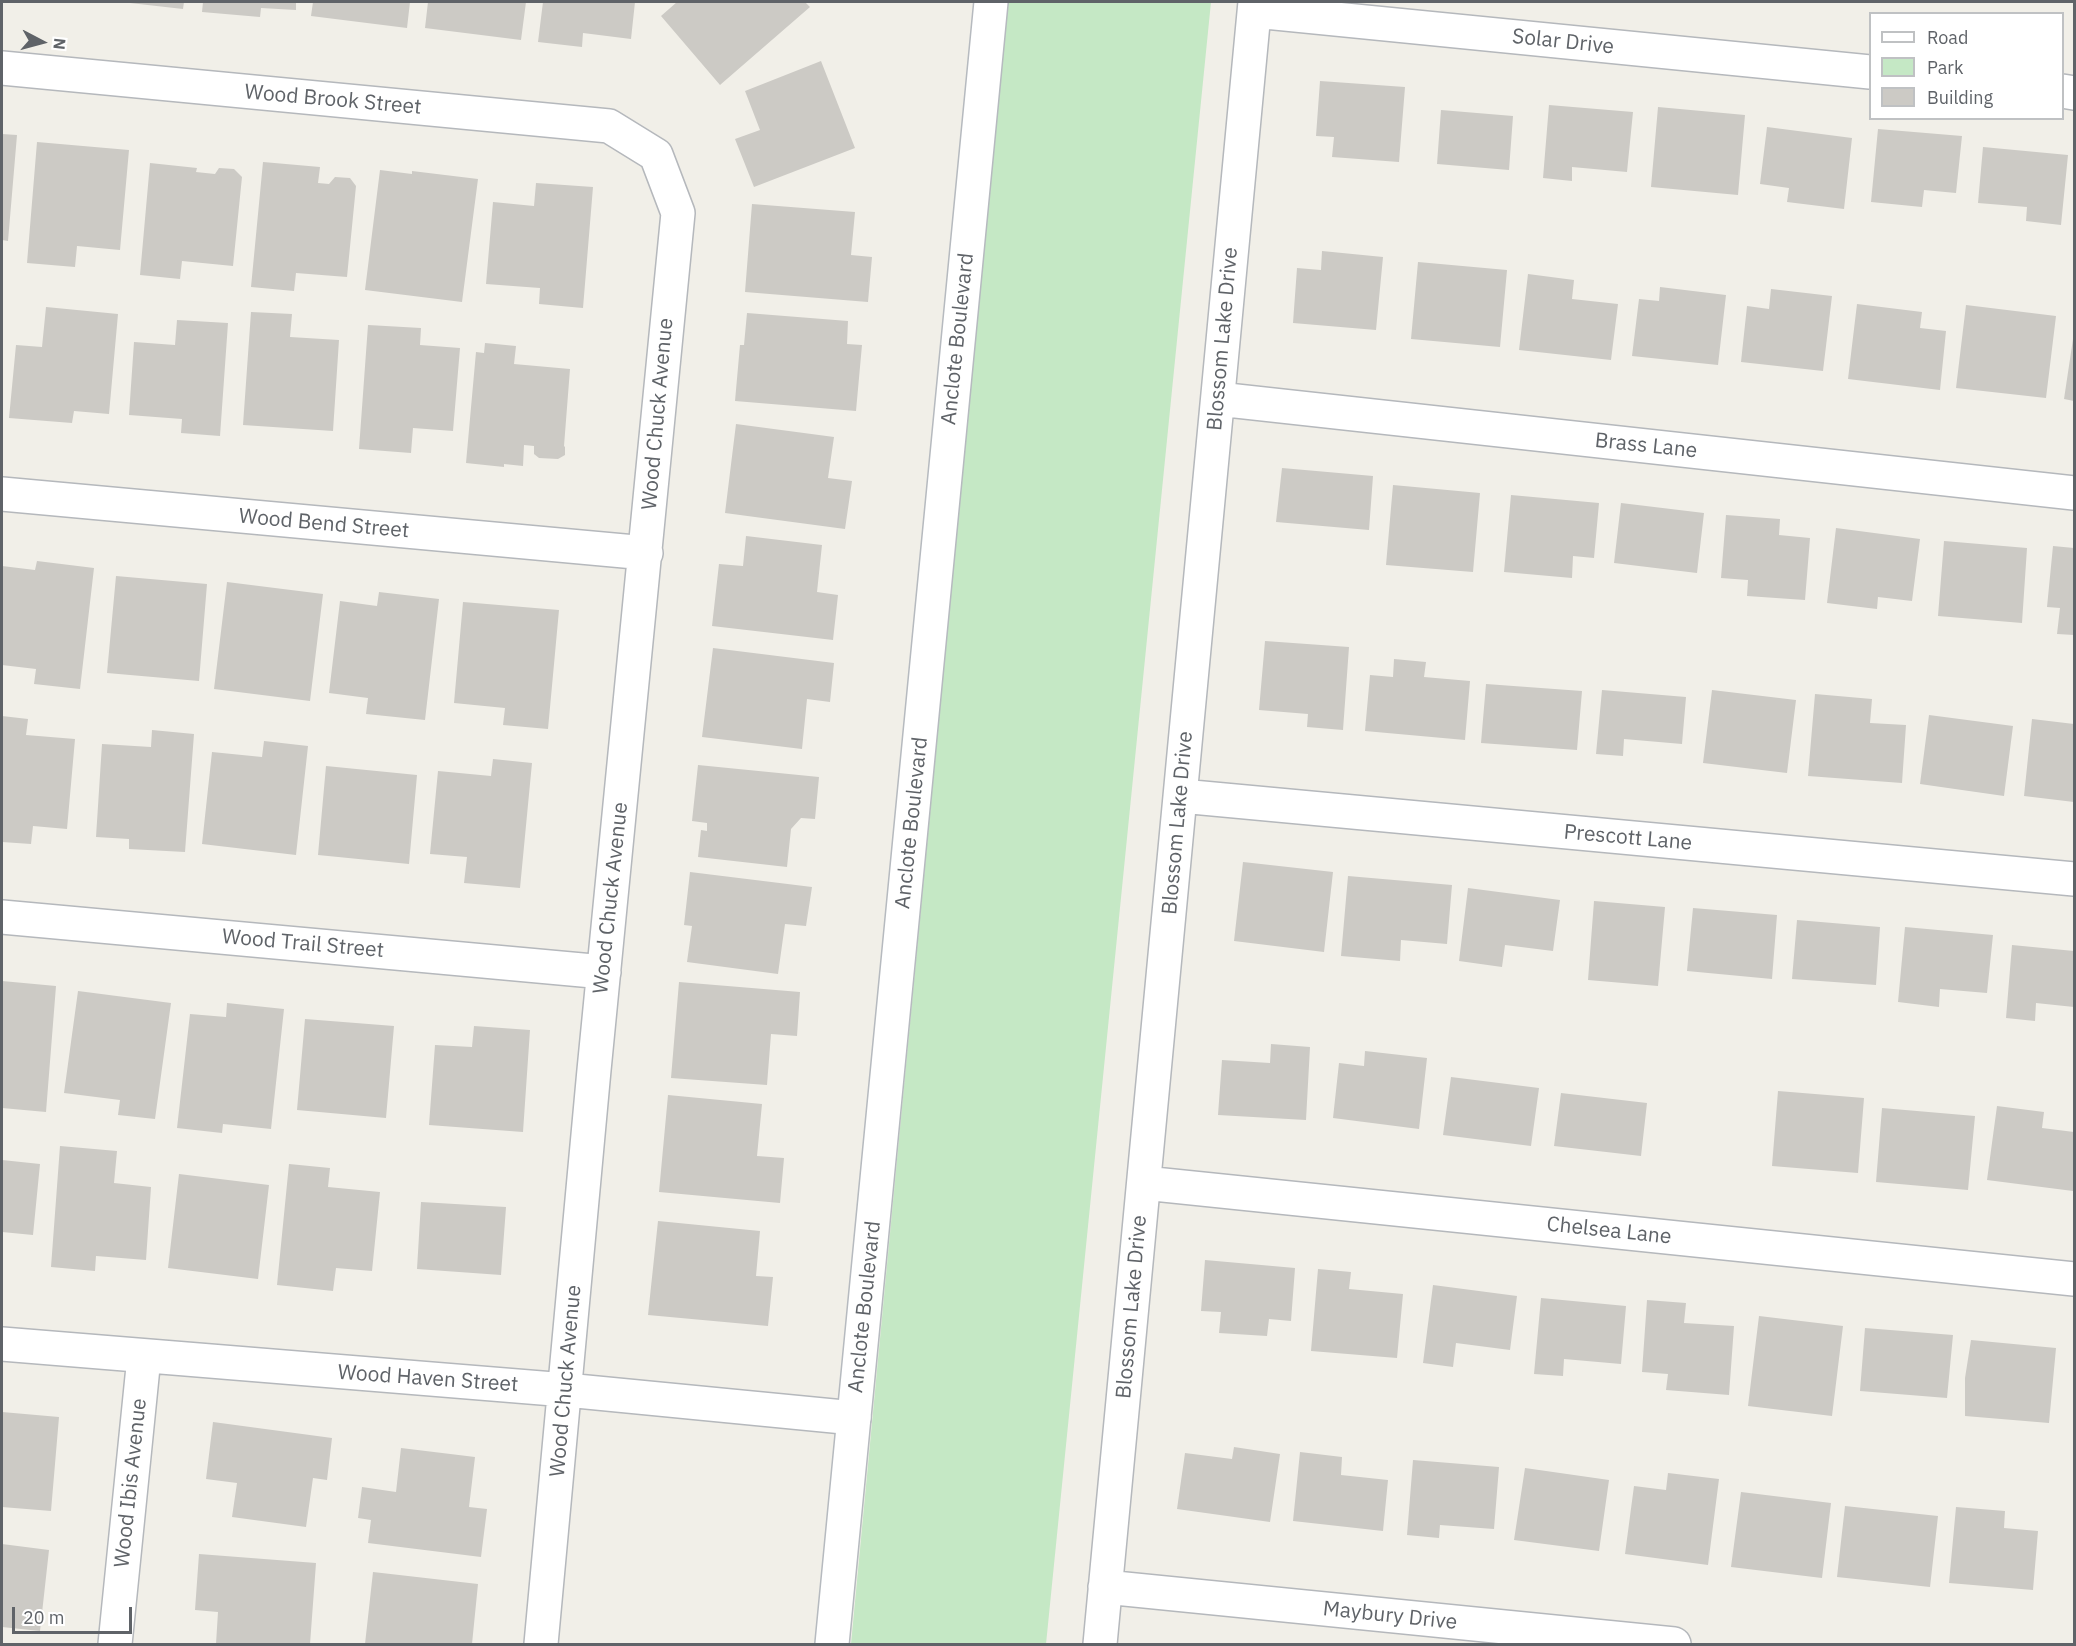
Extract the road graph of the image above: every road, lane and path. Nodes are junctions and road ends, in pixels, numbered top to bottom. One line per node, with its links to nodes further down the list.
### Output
1 (991, 2): 19 (street, Anclote Boulevard)
2 (1255, 6): 4 (street, Solar Drive); 6 (street, Blossom Lake Drive)
3 (2, 68): 5 (street, Wood Brook Street)
4 (1869, 72)
5 (656, 155): 9 (street, Wood Chuck Avenue)
6 (1218, 399): 7 (street, Brass Lane); 10 (street, Blossom Lake Drive)
7 (2074, 493)
8 (2, 494): 9 (street, Wood Bend Street)
9 (646, 553): 13 (street, Wood Chuck Avenue)
10 (1181, 796): 11 (street, Prescott Lane); 14 (street, Blossom Lake Drive)
11 (2074, 879)
12 (2, 917): 13 (street, Wood Trail Street)
13 (604, 972): 18 (street, Wood Chuck Avenue)
14 (1144, 1183): 15 (street, Chelsea Lane); 20 (street, Blossom Lake Drive)
15 (2074, 1280)
16 (2, 1344): 17 (street, Wood Haven Street)
17 (144, 1357): 18 (street, Wood Haven Street); 21 (street, Wood Ibis Avenue)
18 (566, 1390): 19 (street, Wood Haven Street); 22 (street, Wood Chuck Avenue)
19 (854, 1418): 23 (street, Anclote Boulevard)
20 (1106, 1587): 24 (street, Blossom Lake Drive); 25 (street, Maybury Drive)
21 (116, 1644)
22 (541, 1644)
23 (832, 1644)
24 (1100, 1644)
25 (1674, 1644)

